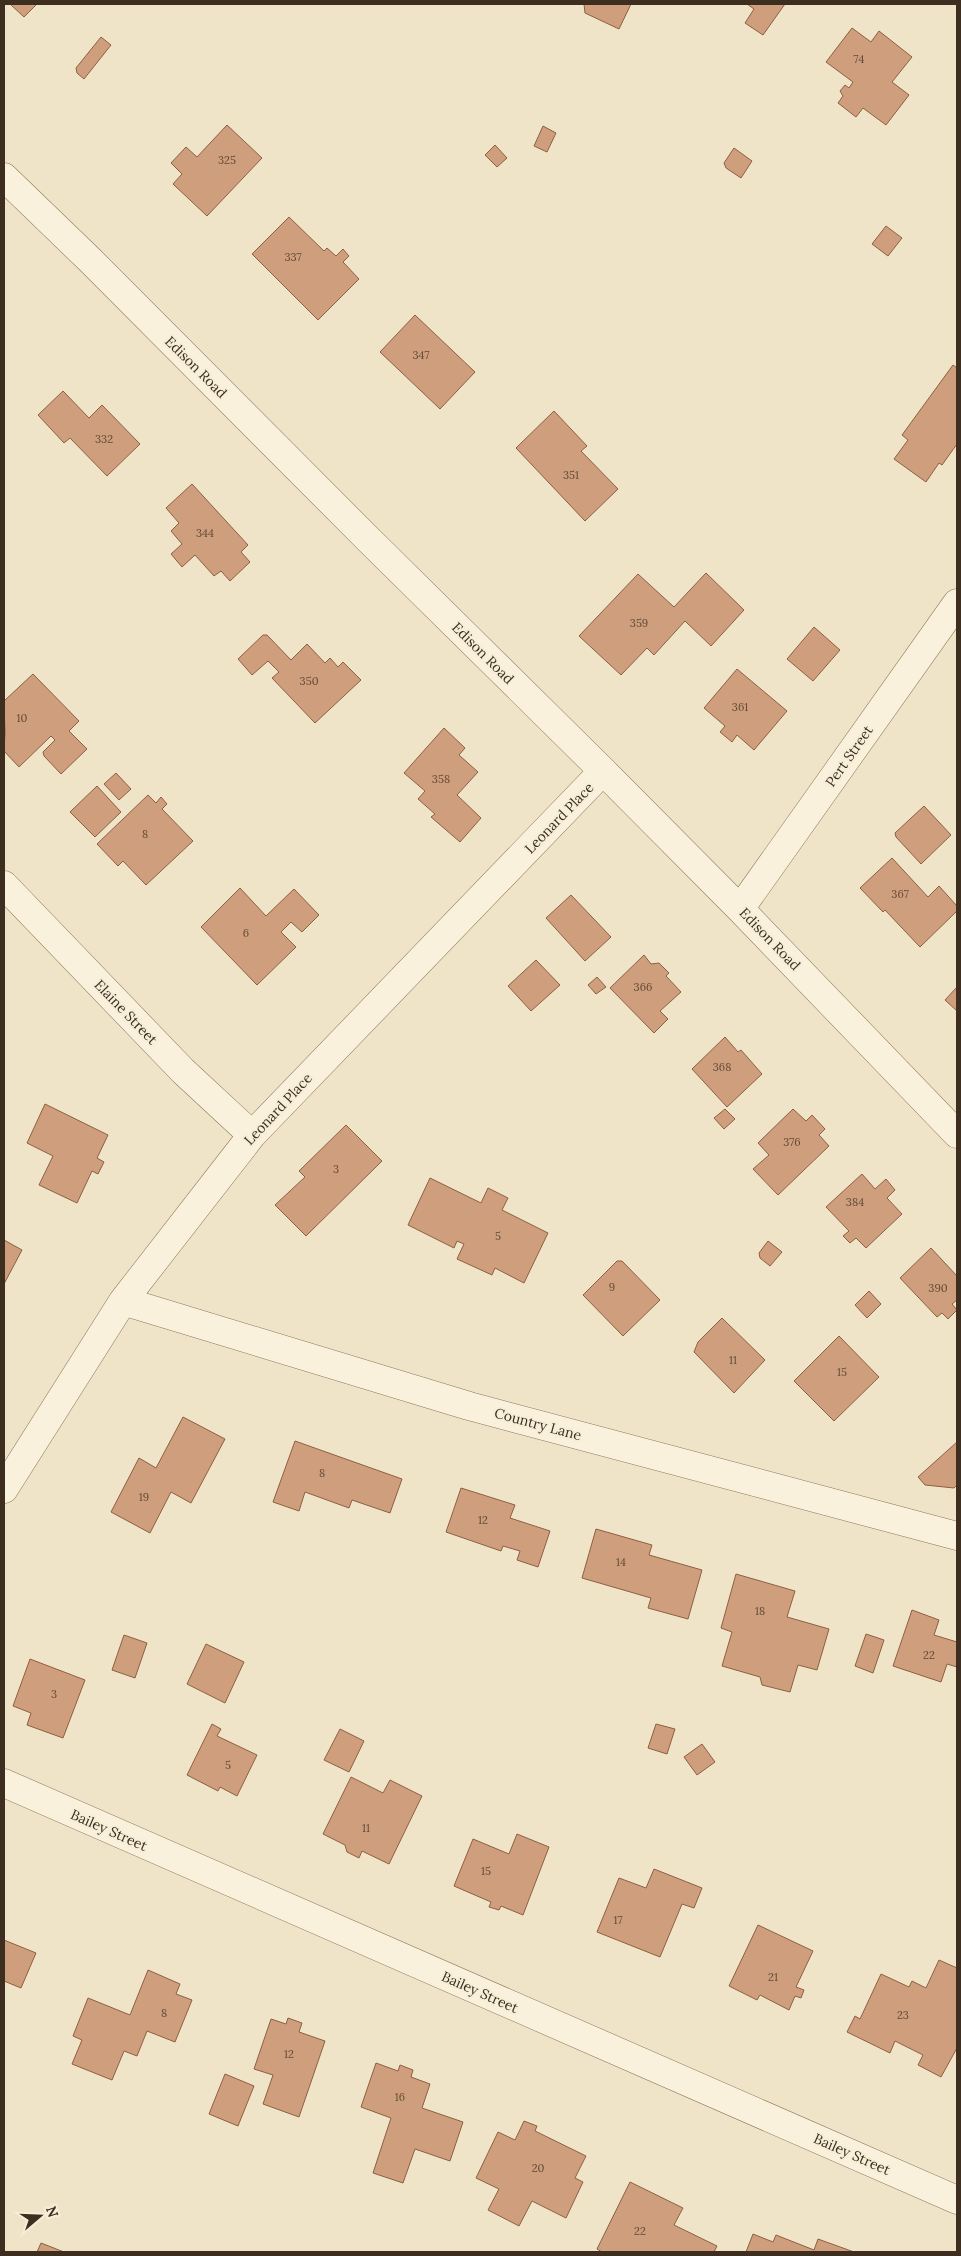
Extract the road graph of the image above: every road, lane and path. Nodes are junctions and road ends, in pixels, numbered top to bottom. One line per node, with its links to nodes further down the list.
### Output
1 (4, 177): 3 (street, Edison Road)
2 (957, 603): 5 (street, Pert Street)
3 (603, 771): 5 (street, Edison Road); 7 (street, Leonard Place)
4 (4, 885): 7 (street, Elaine Street)
5 (740, 909): 6 (street, Edison Road)
6 (957, 1134)
7 (252, 1135): 8 (street, Leonard Place)
8 (122, 1301): 9 (street, Leonard Place); 10 (street, Country Lane)
9 (4, 1489)
10 (957, 1536)
11 (4, 1783): 12 (street, Bailey Street)
12 (957, 2200)

